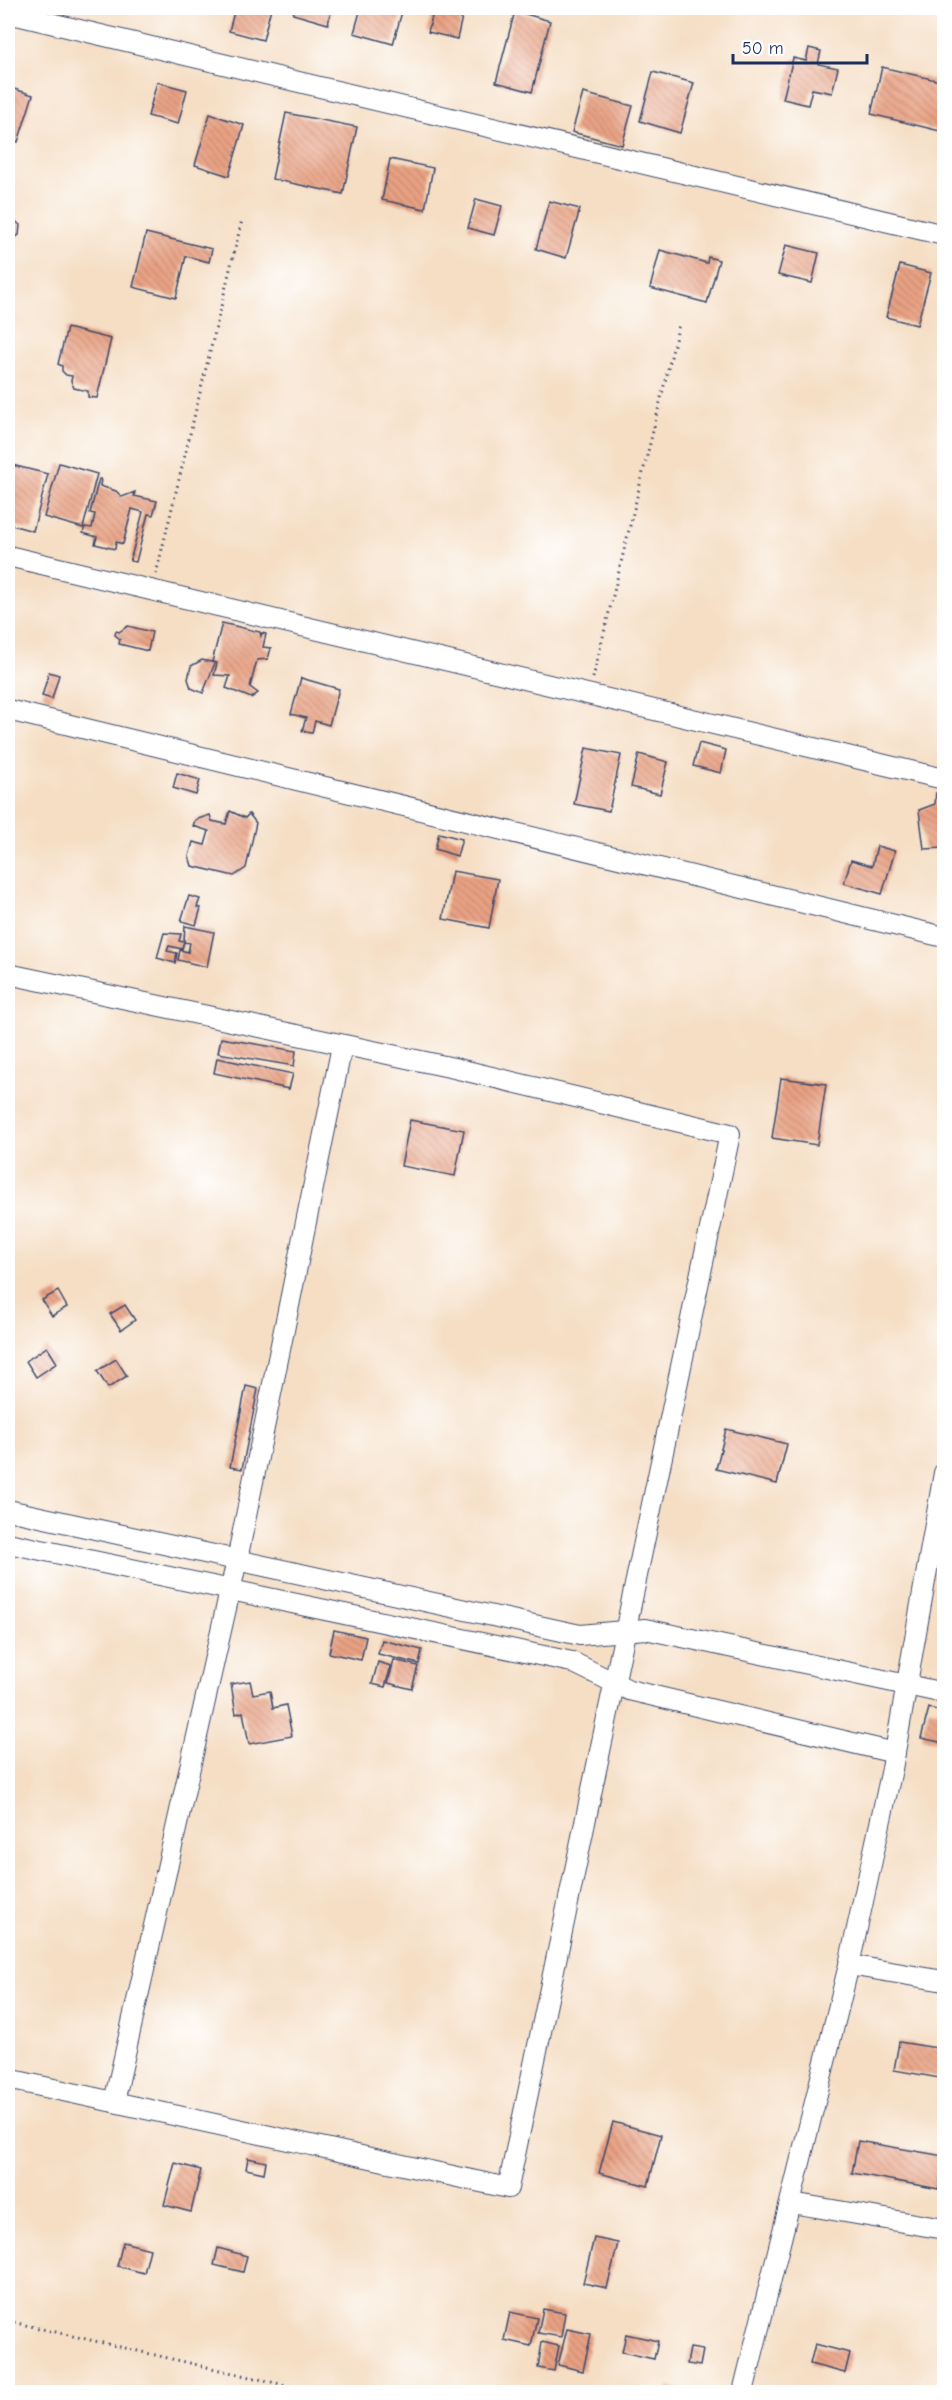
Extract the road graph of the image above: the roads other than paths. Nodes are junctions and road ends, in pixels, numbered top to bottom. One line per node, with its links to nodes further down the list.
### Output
1 (8, 13): 2 (street)
2 (945, 236)
3 (8, 556): 5 (street)
4 (8, 710): 6 (street)
5 (945, 779)
6 (945, 936)
7 (8, 974): 8 (street)
8 (342, 1046): 12 (street); 14 (street)
9 (945, 1473): 16 (street)
10 (8, 1510): 12 (street)
11 (8, 1543): 13 (street)
12 (237, 1560): 13 (street); 14 (street)
13 (230, 1591): 15 (street); 22 (street)
14 (627, 1629): 15 (street); 16 (street)
15 (614, 1684): 18 (street); 22 (street)
16 (906, 1686): 17 (street); 18 (street)
17 (945, 1693)
18 (895, 1753): 19 (street)
19 (849, 1965): 20 (street); 23 (street)
20 (945, 1981)
21 (8, 2079): 22 (street)
22 (114, 2102)
23 (792, 2203): 24 (street); 25 (street)
24 (945, 2229)
25 (743, 2392)

